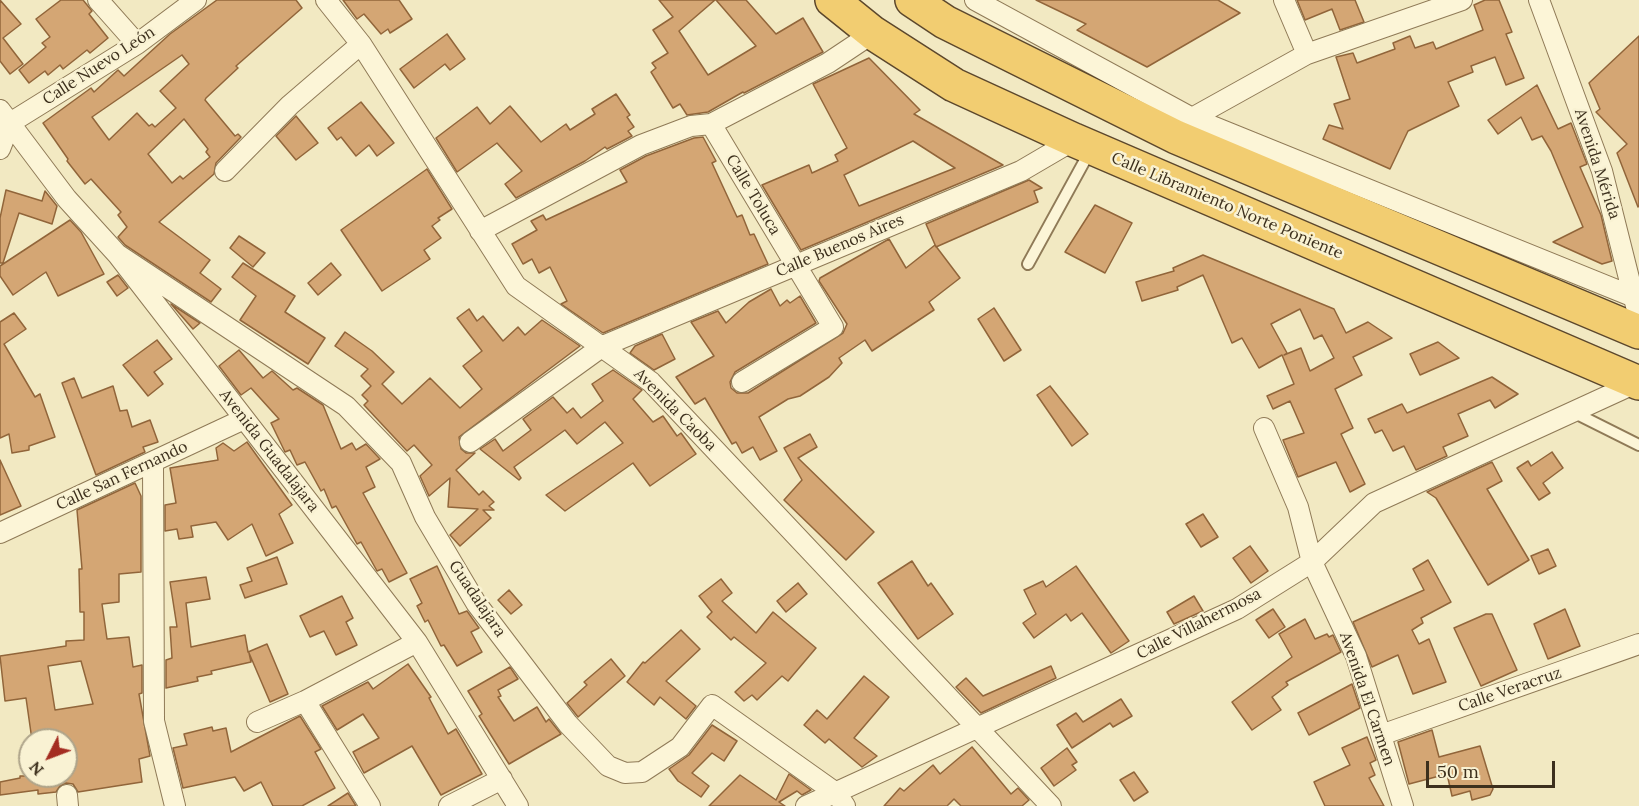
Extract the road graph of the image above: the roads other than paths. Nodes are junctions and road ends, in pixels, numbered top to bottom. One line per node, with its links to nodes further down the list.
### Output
1 (98, 0): 11 (street)
2 (196, 0): 11 (street, Calle Nuevo León)
3 (326, 0): 12 (street, Avenida Caoba)
4 (832, 0): 10 (highway, Calle Libramiento Norte Poniente)
5 (975, 0): 16 (street)
6 (1284, 0): 13 (street)
7 (1462, 0): 13 (street)
8 (1539, 0): 24 (street, Avenida Mérida)
9 (921, 3): 16 (highway)
10 (873, 33): 15 (street); 17 (highway, Calle Libramiento Norte Poniente)
11 (137, 44): 14 (street, Calle Nuevo León)
12 (361, 44): 19 (street); 20 (street, Avenida Caoba)
13 (1307, 54): 16 (street)
14 (3, 119): 18 (street); 21 (street, Avenida Guadalajara)
15 (711, 124): 20 (street); 23 (street, Calle Toluca)
16 (1184, 127): 24 (street); 25 (highway)
17 (1083, 144): 22 (lane); 23 (street, Calle Buenos Aires); 28 (highway, Calle Libramiento Norte Poniente)
18 (0, 149)
19 (225, 171)
20 (480, 231): 26 (street, Avenida Caoba)
21 (117, 255): 30 (street, Avenida Guadalajara); 44 (street, Guadalajara)
22 (1028, 264)
23 (795, 265): 26 (street, Calle Buenos Aires); 27 (street, Calle Toluca)
24 (1637, 298): 25 (street, Avenida Mérida)
25 (1638, 332)
26 (603, 346): 32 (street, Calle Buenos Aires); 41 (street, Avenida Caoba)
27 (742, 382)
28 (1638, 383): 29 (street, Calle Villahermosa)
29 (1575, 413): 33 (lane); 36 (street, Calle Villahermosa)
30 (244, 419): 34 (street, Calle San Fernando); 37 (street, Avenida Guadalajara)
31 (1264, 428): 36 (street, Avenida El Carmen)
32 (470, 441)
33 (1639, 445)
34 (153, 462): 35 (street, Calle San Fernando); 45 (street)
35 (0, 533)
36 (1312, 562): 41 (street, Calle Villahermosa); 42 (street, Avenida El Carmen)
37 (417, 642): 39 (street); 43 (street, Avenida Guadalajara)
38 (1639, 644): 42 (street, Calle Veracruz)
39 (305, 701): 40 (street); 46 (street)
40 (256, 722)
41 (978, 730): 44 (street, Calle Villahermosa); 50 (street, Avenida Caoba)
42 (1381, 735): 51 (street, Avenida El Carmen)
43 (501, 779): 47 (street); 48 (street, Avenida Guadalajara)
44 (840, 800): 49 (street, Calle Villahermosa)
45 (175, 806)
46 (370, 806)
47 (449, 806)
48 (518, 806)
49 (806, 806)
50 (1051, 806)
51 (1403, 806)

